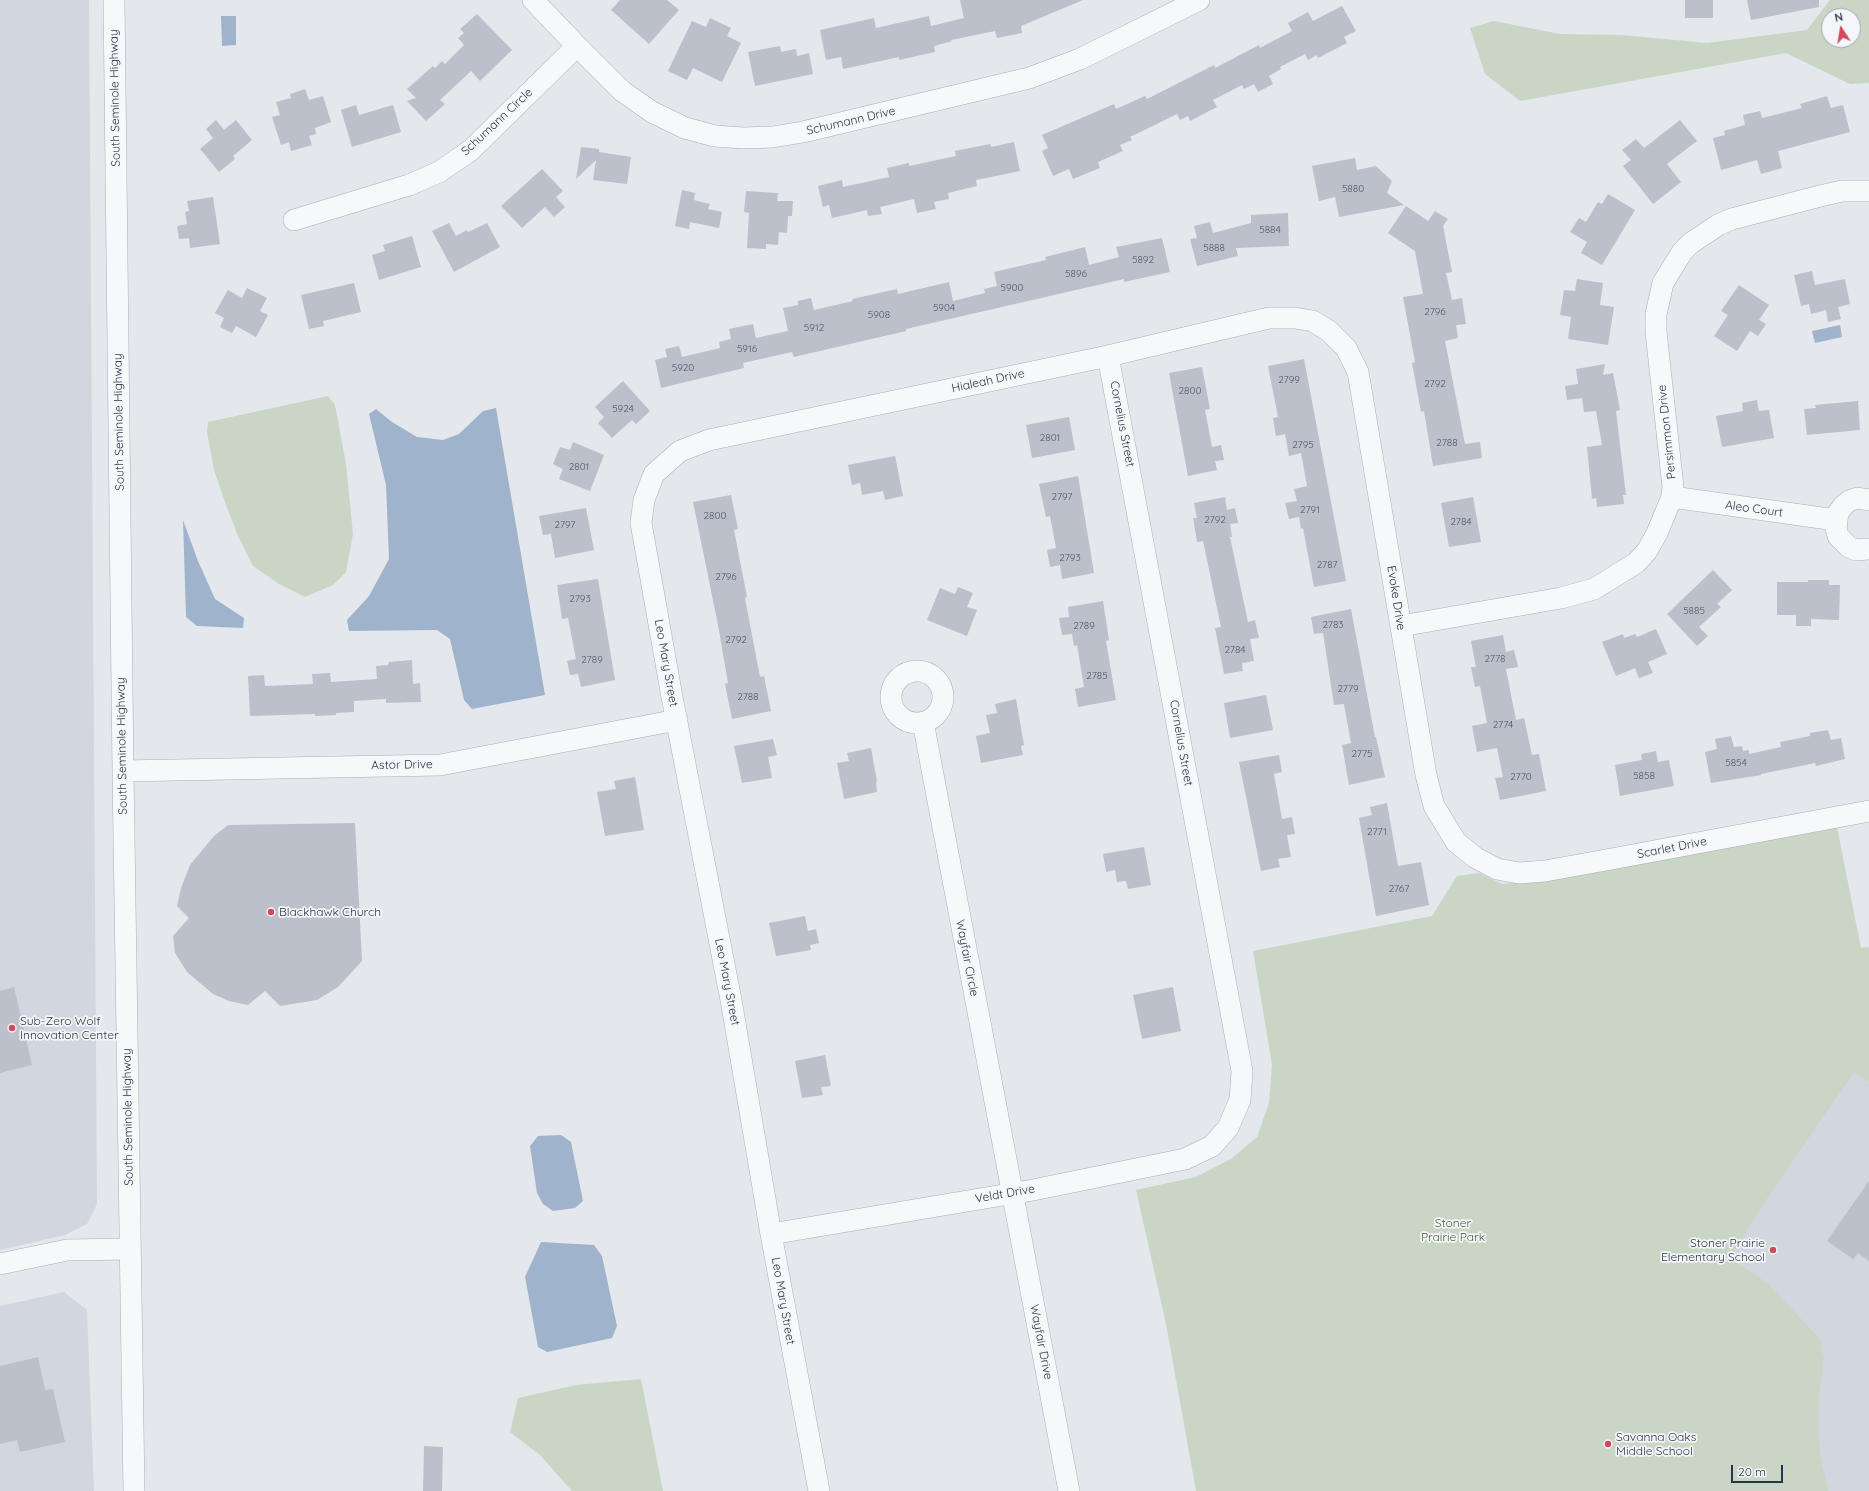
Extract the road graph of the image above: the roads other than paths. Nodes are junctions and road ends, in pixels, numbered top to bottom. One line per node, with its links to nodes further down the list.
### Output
1 (114, 0): 17 (street, South Seminole Highway)
2 (533, 0): 4 (street, Schumann Drive)
3 (1199, 0): 4 (street, Schumann Drive)
4 (577, 46): 6 (street, Schumann Circle)
5 (1869, 191): 10 (street, Persimmon Drive)
6 (294, 220)
7 (1329, 331): 8 (street, Hialeah Drive); 14 (street, Evoke Drive)
8 (1108, 356): 9 (street, Hialeah Drive); 20 (street, Cornelius Street)
9 (654, 474): 15 (street, Leo Mary Street)
10 (1672, 497): 12 (street, Aleo Court); 14 (street, Persimmon Drive)
11 (1869, 500): 12 (street)
12 (1836, 520): 13 (street)
13 (1869, 549)
14 (1401, 626): 19 (street, Evoke Drive)
15 (677, 720): 17 (street, Astor Drive); 22 (street, Leo Mary Street)
16 (923, 722): 21 (street, Wayfair Circle)
17 (123, 771): 23 (street, South Seminole Highway)
18 (1869, 811): 19 (street, Scarlet Drive)
19 (1476, 858)
20 (1228, 1128): 21 (street, Veldt Drive)
21 (1012, 1193): 22 (street, Veldt Drive); 27 (street, Wayfair Drive)
22 (771, 1234): 26 (street, Leo Mary Street)
23 (130, 1249): 24 (street); 25 (street, South Seminole Highway)
24 (0, 1264)
25 (134, 1491)
26 (819, 1491)
27 (1069, 1491)

